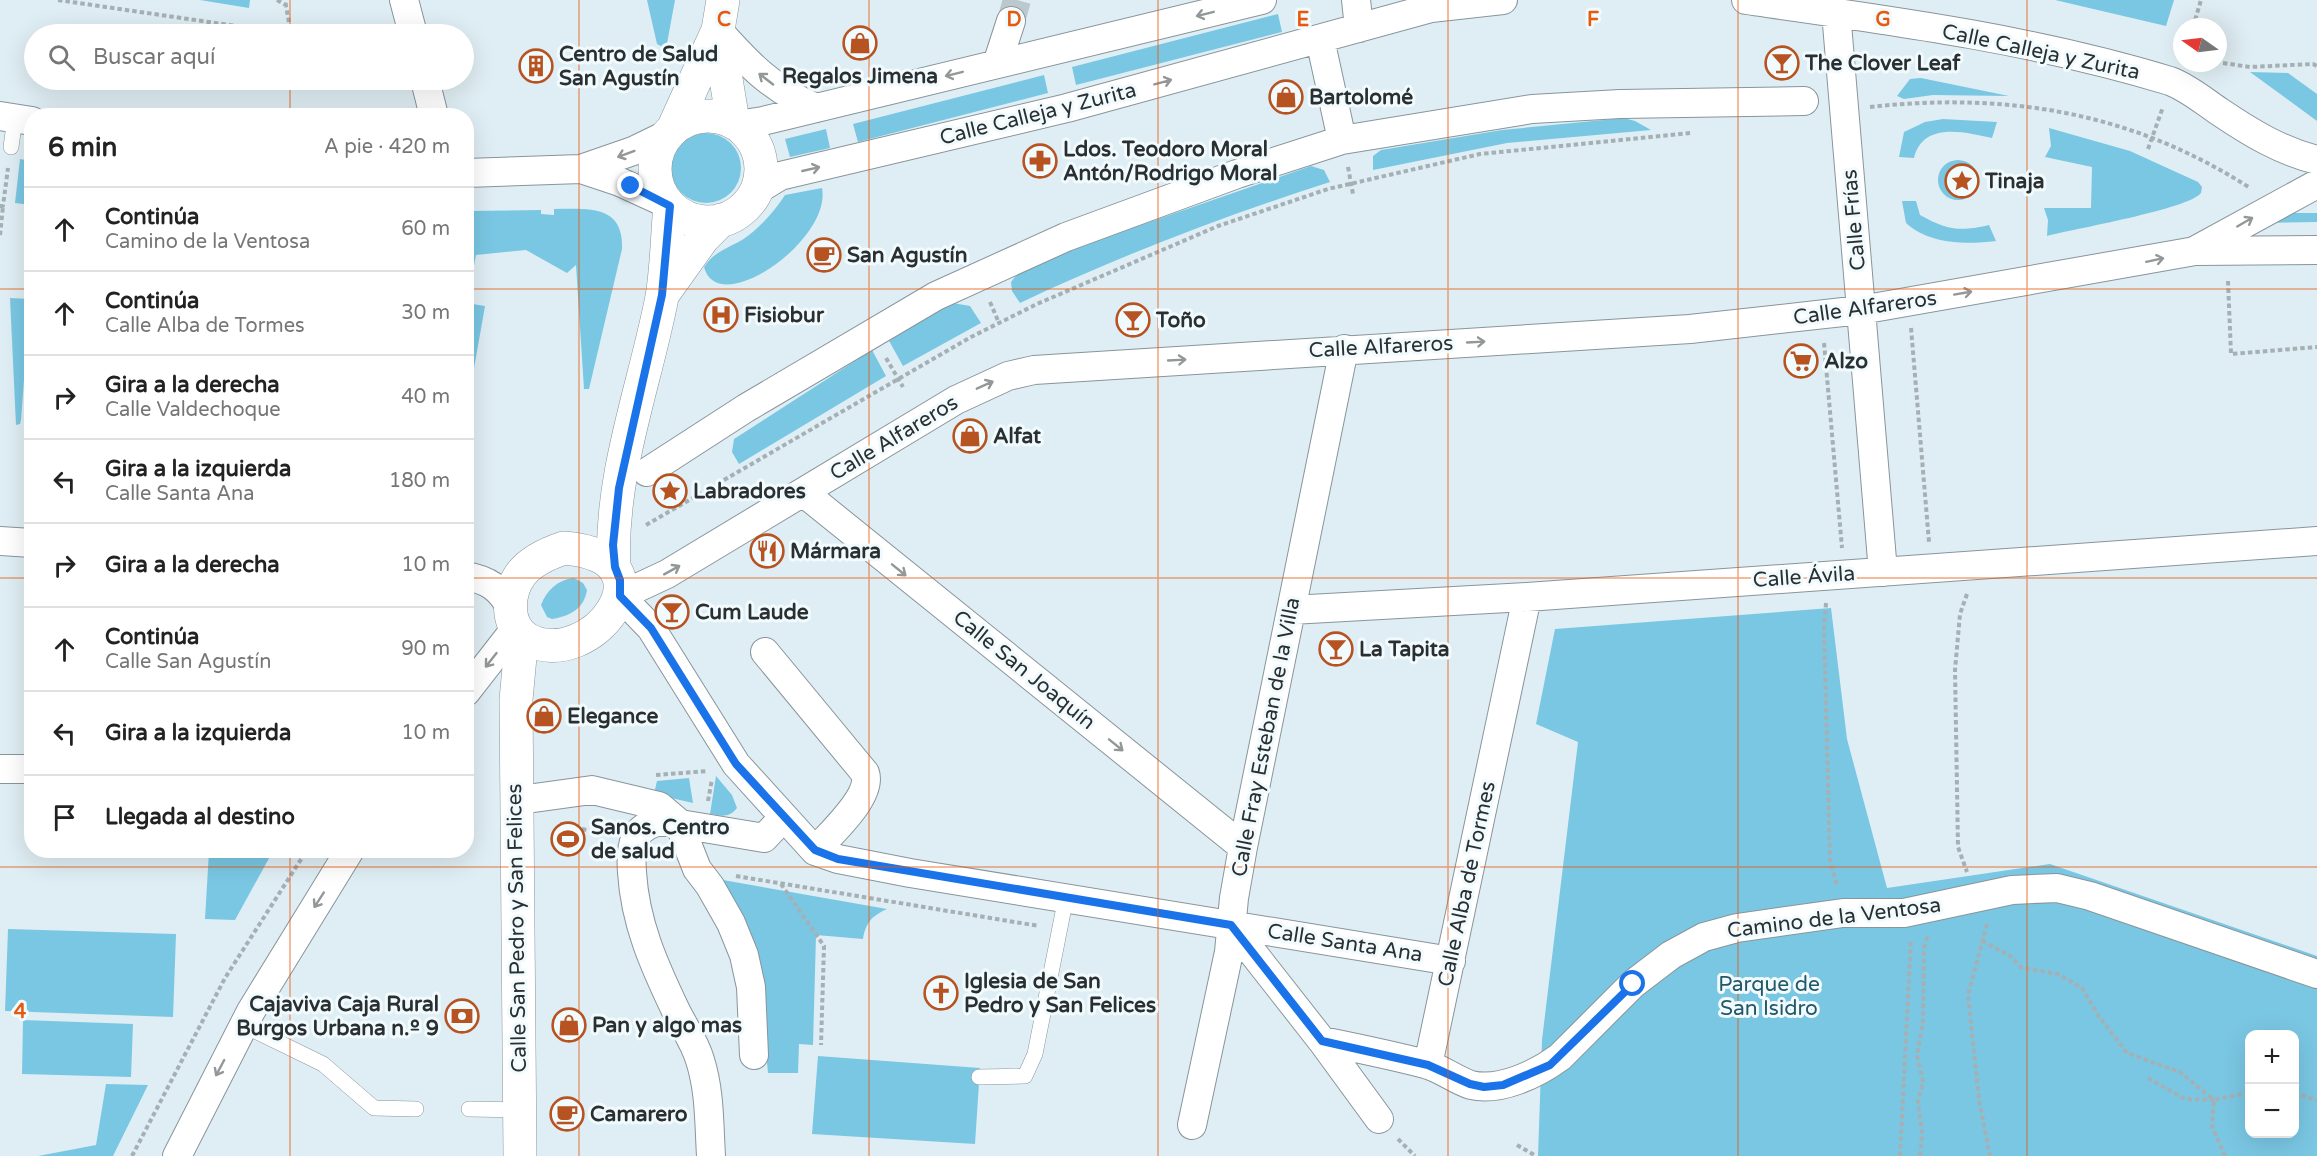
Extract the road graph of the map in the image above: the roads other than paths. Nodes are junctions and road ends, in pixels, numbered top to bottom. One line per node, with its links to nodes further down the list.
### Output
1 (404, 0): 10 (street)
2 (1262, 0): 13 (street, one-way to 13)
3 (1356, 0): 11 (street)
4 (1503, 0): 6 (street, Calle Calleja y Zurita)
5 (1746, 0): 7 (street, Calle Calleja y Zurita)
6 (1420, 4): 11 (street, Calle Calleja y Zurita)
7 (1836, 12): 23 (street, Calle Calleja y Zurita); 33 (street, Calle Frías)
8 (720, 15): 17 (street, one-way to 8); 19 (street); 20 (street)
9 (1011, 21): 13 (street)
10 (410, 24)
11 (1359, 28): 12 (street, Calle Calleja y Zurita)
12 (1320, 39): 21 (street); 27 (street, Calle Calleja y Zurita, one-way to 12)
13 (997, 64): 17 (street, one-way to 17)
14 (428, 90): 16 (street)
15 (1804, 101): 21 (street)
16 (432, 108)
17 (816, 108): 19 (street)
18 (16, 118): 22 (lane)
19 (735, 123): 20 (street); 27 (street)
20 (671, 132): 24 (street, one-way to 24); 28 (street)
21 (1341, 133): 35 (street)
22 (11, 147)
23 (2317, 160)
24 (581, 169): 25 (street); 28 (street)
25 (474, 173)
26 (2317, 184): 31 (street, Calle Alfareros, one-way to 26)
27 (757, 190): 29 (street)
28 (669, 205): 29 (street); 32 (street)
29 (721, 220): 32 (street)
30 (2317, 250): 31 (street, Calle Alfareros)
31 (2194, 251): 33 (street, Calle Alfareros, one-way to 31)
32 (662, 295): 36 (street)
33 (1861, 310): 34 (street, Calle Alfareros, one-way to 33); 42 (street, Calle Frías)
34 (1344, 349): 37 (street, Calle Alfareros, one-way to 34); 46 (street, Calle Fray Esteban de la Villa)
35 (647, 472)
36 (619, 488): 41 (street); 44 (street)
37 (804, 493): 44 (street, Calle Alfareros, one-way to 37); 57 (street, Calle San Joaquín, one-way to 57)
38 (0, 541): 40 (street)
39 (2317, 541): 42 (street, Calle Ávila)
40 (24, 542)
41 (564, 548): 44 (street); 47 (street)
42 (1883, 572): 45 (street, Calle Ávila)
43 (474, 579): 47 (street)
44 (617, 581): 48 (street); 55 (street, Calle Santa Ana)
45 (1527, 597): 46 (street, Calle Ávila); 62 (street, Calle Alba de Tormes)
46 (1291, 610): 57 (street, Calle Fray Esteban de la Villa)
47 (516, 624): 48 (street); 50 (street, one-way to 50); 51 (street, Calle San Pedro y San Felices)
48 (569, 644): 51 (street)
49 (765, 652): 58 (street)
50 (474, 681)
51 (516, 700): 71 (street, Calle San Pedro y San Felices)
52 (0, 769): 53 (street)
53 (24, 770)
54 (534, 798): 56 (street, Calle San Pedro y San Felices)
55 (783, 818): 56 (street, Calle San Pedro y San Felices); 58 (street, Calle Santa Ana)
56 (679, 823): 66 (street); 76 (street)
57 (1243, 847): 61 (street, Calle Fray Esteban de la Villa)
58 (815, 850): 60 (street, Calle Santa Ana)
59 (345, 858): 64 (street, one-way to 64)
60 (1066, 897): 61 (street, Calle Santa Ana); 68 (lane)
61 (1231, 925): 62 (street, Calle Santa Ana); 65 (street); 73 (street, Calle Fray Esteban de la Villa)
62 (1450, 961): 67 (street, Calle Alba de Tormes)
63 (2317, 974): 67 (street, Camino de la Ventosa)
64 (243, 1026): 69 (lane); 74 (street, one-way to 74)
65 (1322, 1041): 67 (street); 72 (street)
66 (754, 1055)
67 (1428, 1065)
68 (980, 1077)
69 (416, 1108)
70 (469, 1109): 71 (lane)
71 (519, 1110): 75 (street, Calle San Pedro y San Felices)
72 (1379, 1119)
73 (1192, 1125)
74 (177, 1156)
75 (520, 1156)
76 (711, 1156)

